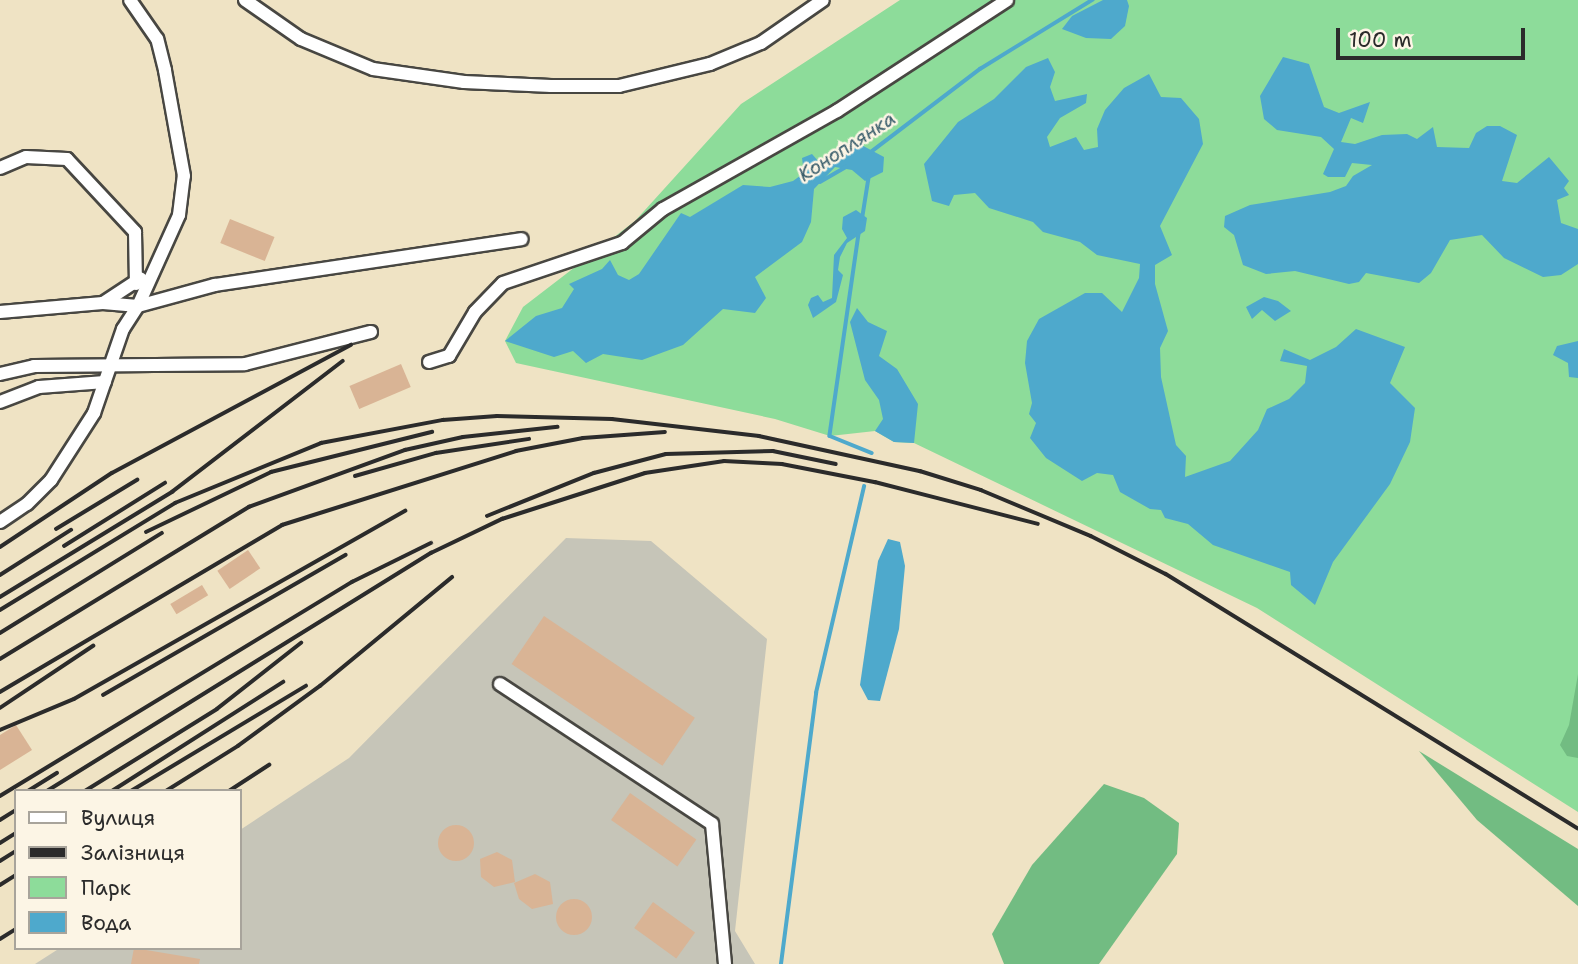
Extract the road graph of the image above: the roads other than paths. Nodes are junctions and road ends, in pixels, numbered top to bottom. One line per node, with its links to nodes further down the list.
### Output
1 (130, 0): 7 (street)
2 (245, 0): 3 (street)
3 (823, 0)
4 (1007, 0): 13 (street)
5 (0, 168): 8 (street)
6 (522, 239): 10 (street)
7 (154, 262): 8 (street); 10 (street)
8 (136, 284): 9 (street)
9 (103, 303): 10 (street); 11 (street)
10 (138, 306): 14 (street)
11 (0, 312)
12 (371, 332): 14 (street)
13 (429, 362)
14 (111, 365): 15 (street); 16 (street)
15 (0, 373)
16 (105, 382): 17 (street); 18 (street)
17 (0, 402)
18 (0, 522)
19 (500, 684): 20 (street)
20 (727, 962)

